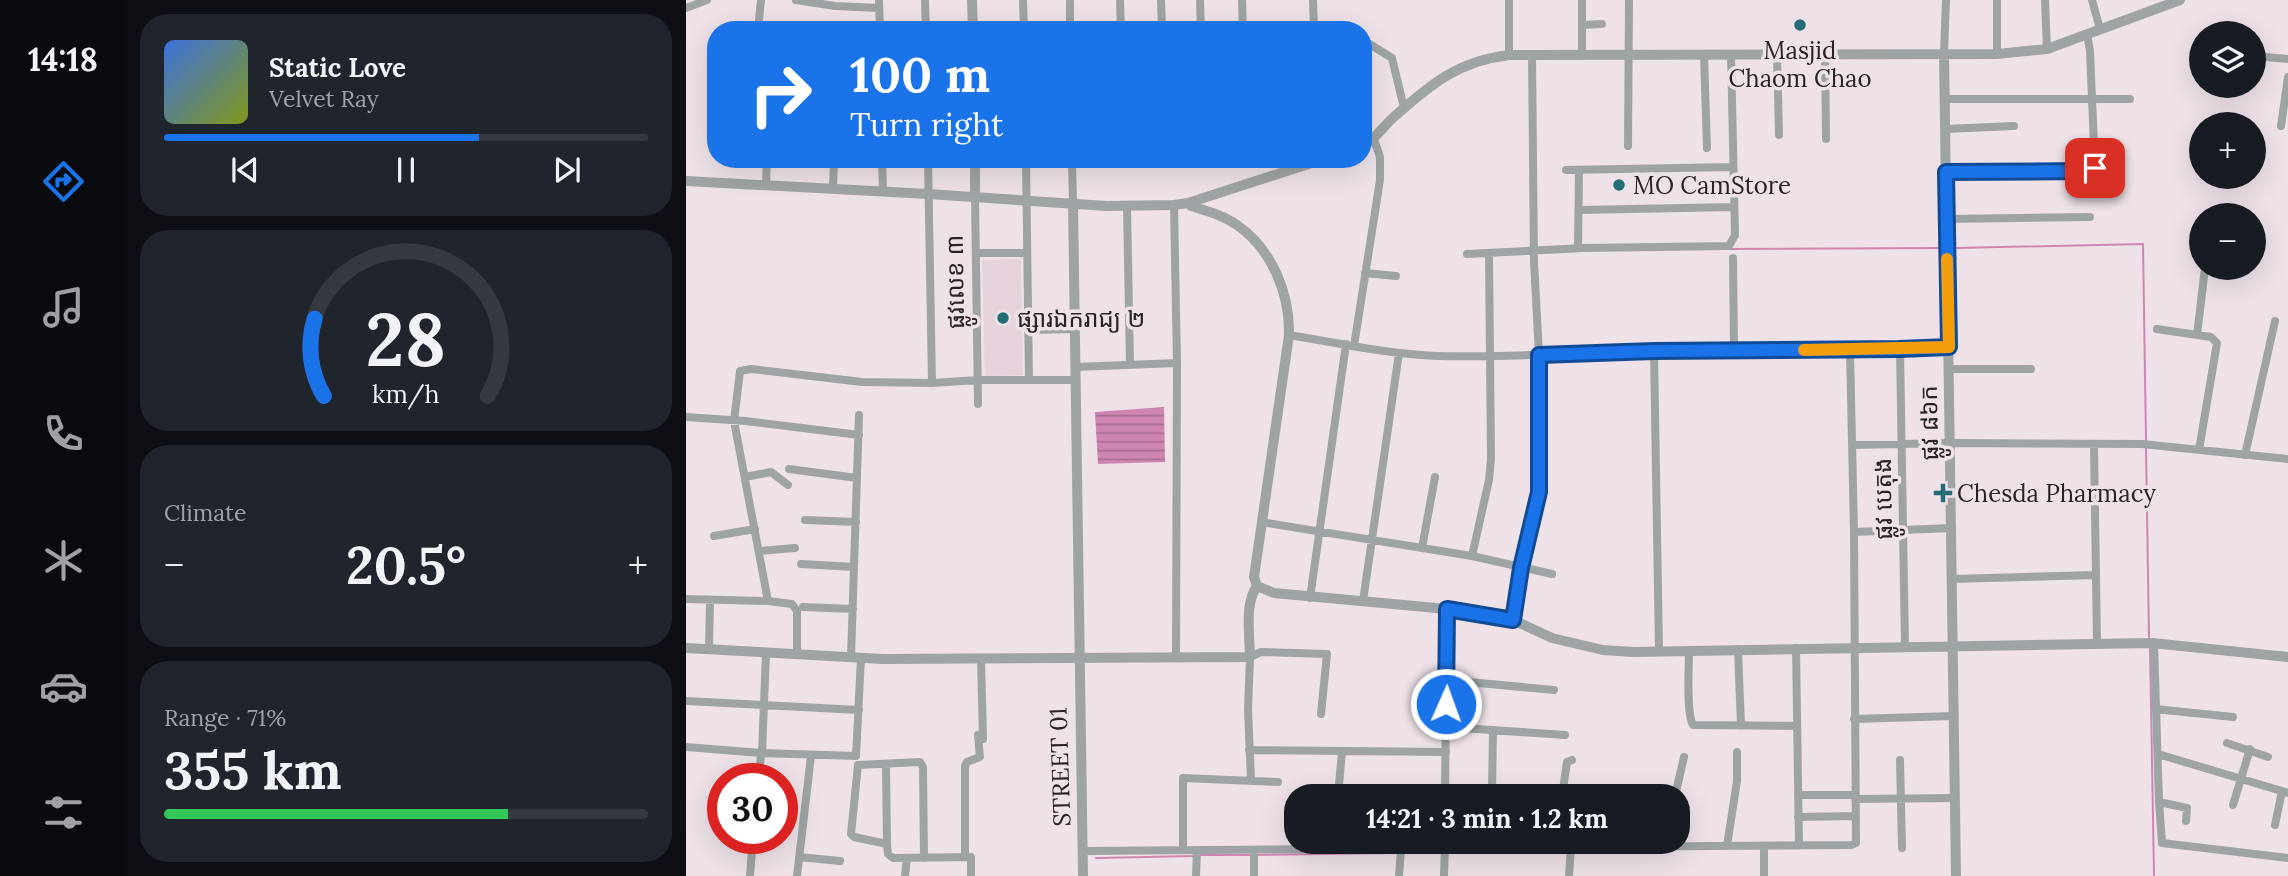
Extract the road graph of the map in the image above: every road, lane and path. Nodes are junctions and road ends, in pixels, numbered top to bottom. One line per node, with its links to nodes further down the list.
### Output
1 (707, 0): 22 (street)
2 (761, 0): 23 (street)
3 (796, 0): 21 (street)
4 (925, 0): 24 (street)
5 (972, 0): 25 (street)
6 (1023, 0): 26 (street)
7 (1070, 0): 27 (street)
8 (1119, 0): 28 (street)
9 (1161, 0): 29 (street)
10 (1200, 0): 30 (street)
11 (1242, 0): 31 (street)
12 (1313, 0): 32 (street)
13 (1509, 0): 46 (street)
14 (1582, 0): 33 (street)
15 (1629, 0): 40 (street)
16 (1946, 0): 44 (street)
17 (1997, 0): 45 (street)
18 (2045, 0): 38 (street)
19 (2092, 0): 35 (street)
20 (2173, 1): 35 (street)
21 (879, 4)
22 (686, 8)
23 (759, 21)
24 (926, 21)
25 (973, 21)
26 (1024, 21)
27 (1070, 21)
28 (1120, 21)
29 (1162, 21)
30 (1201, 21)
31 (1243, 21)
32 (1314, 21)
33 (1582, 24): 34 (street); 48 (street)
34 (1602, 24)
35 (2100, 29): 36 (street)
36 (2087, 33): 38 (street); 53 (street)
37 (1372, 46): 55 (street)
38 (2047, 49): 45 (street)
39 (1825, 53): 43 (street); 44 (street); 61 (street)
40 (1629, 54): 41 (street); 48 (street); 62 (street)
41 (1704, 54): 42 (street); 63 (street)
42 (1731, 54): 43 (street); 64 (street)
43 (1777, 54): 59 (street)
44 (1944, 54): 45 (street); 52 (street, ផ្លូវ ៨៦ក)
45 (1997, 54)
46 (1509, 55): 47 (street); 55 (street)
47 (1532, 55): 48 (street); 92 (street)
48 (1582, 55)
49 (2266, 58): 50 (street)
50 (2288, 60)
51 (2288, 77): 57 (street)
52 (1945, 99): 53 (street); 58 (street, ផ្លូវ ៨៦ក)
53 (2092, 99): 54 (street); 75 (street)
54 (2130, 99)
55 (1404, 108): 60 (street)
56 (2014, 126): 58 (street)
57 (2281, 126)
58 (1945, 129): 75 (street, ផ្លូវ ៨៦ក)
59 (1779, 135)
60 (1374, 139): 98 (street)
61 (1826, 139)
62 (1628, 146)
63 (1707, 148)
64 (1733, 167): 74 (street); 87 (street)
65 (767, 168): 77 (street)
66 (834, 168): 78 (street)
67 (882, 168): 79 (street)
68 (928, 168): 80 (street)
69 (975, 168): 81 (street, ផ្លូវលេខ ៣)
70 (1026, 168): 82 (street)
71 (1072, 168): 84 (street)
72 (1296, 168): 83 (street)
73 (1566, 170): 74 (street)
74 (1578, 170): 88 (street)
75 (1946, 172): 90 (street, ផ្លូវ ៨៦ក)
76 (686, 181): 77 (street)
77 (766, 184): 78 (street)
78 (833, 188): 79 (street)
79 (883, 191): 80 (street)
80 (928, 194): 81 (street); 124 (street)
81 (975, 197): 82 (street); 93 (street, ផ្លូវលេខ ៣)
82 (1026, 200): 84 (street); 94 (street)
83 (1188, 203): 85 (street); 105 (street)
84 (1073, 204): 86 (street); 102 (street, STREET 01)
85 (1174, 205): 86 (street); 116 (street)
86 (1127, 206): 117 (street)
87 (1734, 207): 88 (street); 91 (street)
88 (1580, 210): 91 (street)
89 (2090, 217): 90 (street)
90 (1947, 219): 108 (street, ផ្លូវ ៨៦ក)
91 (1578, 248): 92 (street)
92 (1534, 251): 95 (street); 115 (street)
93 (976, 253): 94 (street); 121 (street, ផ្លូវលេខ ៣)
94 (1027, 253): 104 (street)
95 (1489, 253): 96 (street); 114 (street)
96 (1467, 254)
97 (1733, 258): 110 (street)
98 (1365, 273): 99 (street); 107 (street)
99 (1396, 276)
100 (2204, 280): 106 (street)
101 (2275, 321): 135 (street)
102 (1074, 329): 104 (street); 118 (street, STREET 01)
103 (2157, 329): 106 (street)
104 (1028, 330): 122 (street)
105 (1289, 335): 107 (street); 144 (street)
106 (2197, 335): 134 (street)
107 (1350, 345): 113 (street); 148 (street)
108 (1949, 347): 109 (street); 119 (street, ផ្លូវ ៨៦ក)
109 (1899, 349): 111 (street); 130 (street, ផ្លូវ បេតុង)
110 (1734, 350): 111 (street); 112 (street)
111 (1850, 350): 133 (street)
112 (1654, 351): 115 (street); 181 (street)
113 (1399, 353): 114 (street); 151 (street)
114 (1490, 355): 115 (street); 155 (street)
115 (1539, 355): 158 (street)
116 (1177, 363): 117 (street); 185 (street)
117 (1130, 365): 118 (street)
118 (1075, 367): 123 (street, STREET 01)
119 (1949, 369): 120 (street); 131 (street, ផ្លូវ ៨៦ក)
120 (2031, 369)
121 (978, 380): 122 (street); 124 (street); 125 (street, ផ្លូវលេខ ៣)
122 (1029, 380): 123 (street)
123 (1075, 380): 187 (street, STREET 01)
124 (932, 383): 128 (street)
125 (978, 404)
126 (859, 415): 129 (street)
127 (686, 417): 128 (street)
128 (734, 421): 129 (street); 138 (street)
129 (859, 435): 140 (street)
130 (1901, 443): 131 (street); 133 (street); 147 (street, ផ្លូវ បេតុង)
131 (1950, 443): 132 (street); 145 (street, ផ្លូវ ៨៦ក)
132 (2094, 444): 134 (street); 160 (street)
133 (1853, 445): 149 (street)
134 (2199, 450): 135 (street)
135 (2245, 455): 136 (street)
136 (2288, 459)
137 (789, 469): 140 (street)
138 (745, 477): 141 (street); 146 (street)
139 (1435, 477): 153 (street)
140 (858, 478): 143 (street)
141 (788, 485)
142 (805, 520): 143 (street)
143 (856, 522): 157 (street)
144 (1261, 522): 148 (street); 162 (street)
145 (1952, 528): 147 (street); 161 (street, ផ្លូវ ៨៦ក)
146 (755, 529): 150 (street); 154 (street)
147 (1903, 529): 149 (street); 178 (street, ផ្លូវ បេតុង)
148 (1319, 531): 151 (street); 163 (street)
149 (1854, 532): 177 (street)
150 (713, 536)
151 (1373, 540): 153 (street); 167 (street)
152 (795, 548): 154 (street)
153 (1422, 548): 155 (street)
154 (760, 551): 166 (street)
155 (1472, 556): 158 (street)
156 (800, 564): 157 (street)
157 (854, 567): 169 (street)
158 (1521, 568): 159 (street); 171 (street)
159 (1552, 574)
160 (2096, 575): 161 (street); 173 (street)
161 (1952, 579): 174 (street, ផ្លូវ ៨៦ក)
162 (1257, 586): 163 (street); 186 (street)
163 (1310, 598): 167 (street)
164 (686, 599): 165 (street)
165 (710, 601): 166 (street); 179 (street)
166 (768, 601): 184 (street)
167 (1363, 601): 170 (street)
168 (803, 607): 169 (street)
169 (853, 609): 189 (street)
170 (1447, 609): 171 (street); 191 (street)
171 (1513, 620): 181 (street)
172 (2151, 643): 173 (street); 188 (street); 195 (street)
173 (2098, 644): 174 (street)
174 (1953, 645): 178 (street); 198 (street, ផ្លូវ ៨៦ក)
175 (686, 648): 179 (street)
176 (1796, 648): 177 (street); 180 (street); 202 (street)
177 (1854, 648): 178 (street); 200 (street)
178 (1905, 648)
179 (709, 649): 183 (street)
180 (1738, 649): 182 (street); 201 (street)
181 (1659, 650): 182 (street)
182 (1689, 650): 201 (street)
183 (766, 654): 184 (street); 194 (street)
184 (797, 656): 189 (street)
185 (1176, 656): 186 (street); 187 (street)
186 (1250, 656): 197 (street); 209 (street)
187 (1078, 657): 190 (street); 248 (street, STREET 01)
188 (2288, 657)
189 (856, 658): 190 (street); 196 (street)
190 (981, 658): 259 (street)
191 (1447, 680): 192 (street); 203 (street)
192 (1554, 690)
193 (686, 701): 194 (street)
194 (764, 705): 196 (street); 213 (street)
195 (2155, 709): 199 (street); 214 (street)
196 (859, 710): 215 (street)
197 (1321, 714)
198 (1954, 716): 200 (street); 233 (street, ផ្លូវ ៨៦ក)
199 (2233, 717)
200 (1854, 719): 232 (street)
201 (1741, 726): 202 (street)
202 (1796, 726): 231 (street)
203 (1446, 727): 204 (street); 211 (street)
204 (1493, 730): 205 (street); 227 (street)
205 (1565, 735)
206 (2227, 743): 208 (street)
207 (686, 747): 213 (street)
208 (2250, 749): 217 (street); 222 (street)
209 (1250, 750): 210 (street); 223 (street)
210 (1342, 751): 211 (street); 225 (street)
211 (1446, 751): 226 (street)
212 (1737, 752): 244 (street)
213 (762, 753): 215 (street); 220 (street)
214 (2158, 754): 222 (street); 235 (street)
215 (811, 756): 256 (street)
216 (1684, 757): 229 (street)
217 (2267, 757)
218 (1572, 760): 228 (street)
219 (1900, 760): 234 (street)
220 (761, 763)
221 (886, 764): 241 (street); 241 (street); 258 (street)
222 (2241, 779): 230 (street); 236 (street)
223 (1251, 780): 224 (street); 247 (street)
224 (1278, 782)
225 (1339, 784)
226 (1445, 784)
227 (1492, 784)
228 (1564, 784)
229 (1678, 784)
230 (2285, 792): 240 (street)
231 (1798, 795): 232 (street); 238 (street)
232 (1855, 797): 234 (street); 237 (street)
233 (1955, 798): 234 (street); 273 (street, ផ្លូវ ៨៦ក)
234 (1901, 799): 246 (street)
235 (2159, 802): 239 (street); 260 (street)
236 (2234, 805)
237 (1855, 816): 238 (street); 243 (street)
238 (1798, 817): 243 (street)
239 (2186, 821)
240 (2275, 825)
241 (887, 844): 257 (street)
242 (1690, 845): 244 (street)
243 (1799, 845): 245 (street)
244 (1727, 846): 245 (street)
245 (1764, 846): 272 (street)
246 (1902, 848)
247 (1183, 850): 248 (street); 255 (street)
248 (1084, 851): 266 (street, STREET 01)
249 (1284, 851): 251 (street)
250 (752, 854): 262 (street)
251 (1254, 854): 255 (street); 268 (street)
252 (1401, 854): 269 (street)
253 (1445, 854): 270 (street)
254 (1571, 854): 271 (street)
255 (1197, 855): 267 (street)
256 (799, 857): 261 (street); 263 (street)
257 (907, 858): 258 (street); 264 (street)
258 (924, 858): 259 (street)
259 (965, 858): 265 (street)
260 (2288, 858)
261 (840, 861)
262 (750, 876)
263 (797, 876)
264 (905, 876)
265 (971, 876)
266 (1083, 876)
267 (1196, 876)
268 (1254, 876)
269 (1399, 876)
270 (1444, 876)
271 (1569, 876)
272 (1764, 876)
273 (1956, 876)

